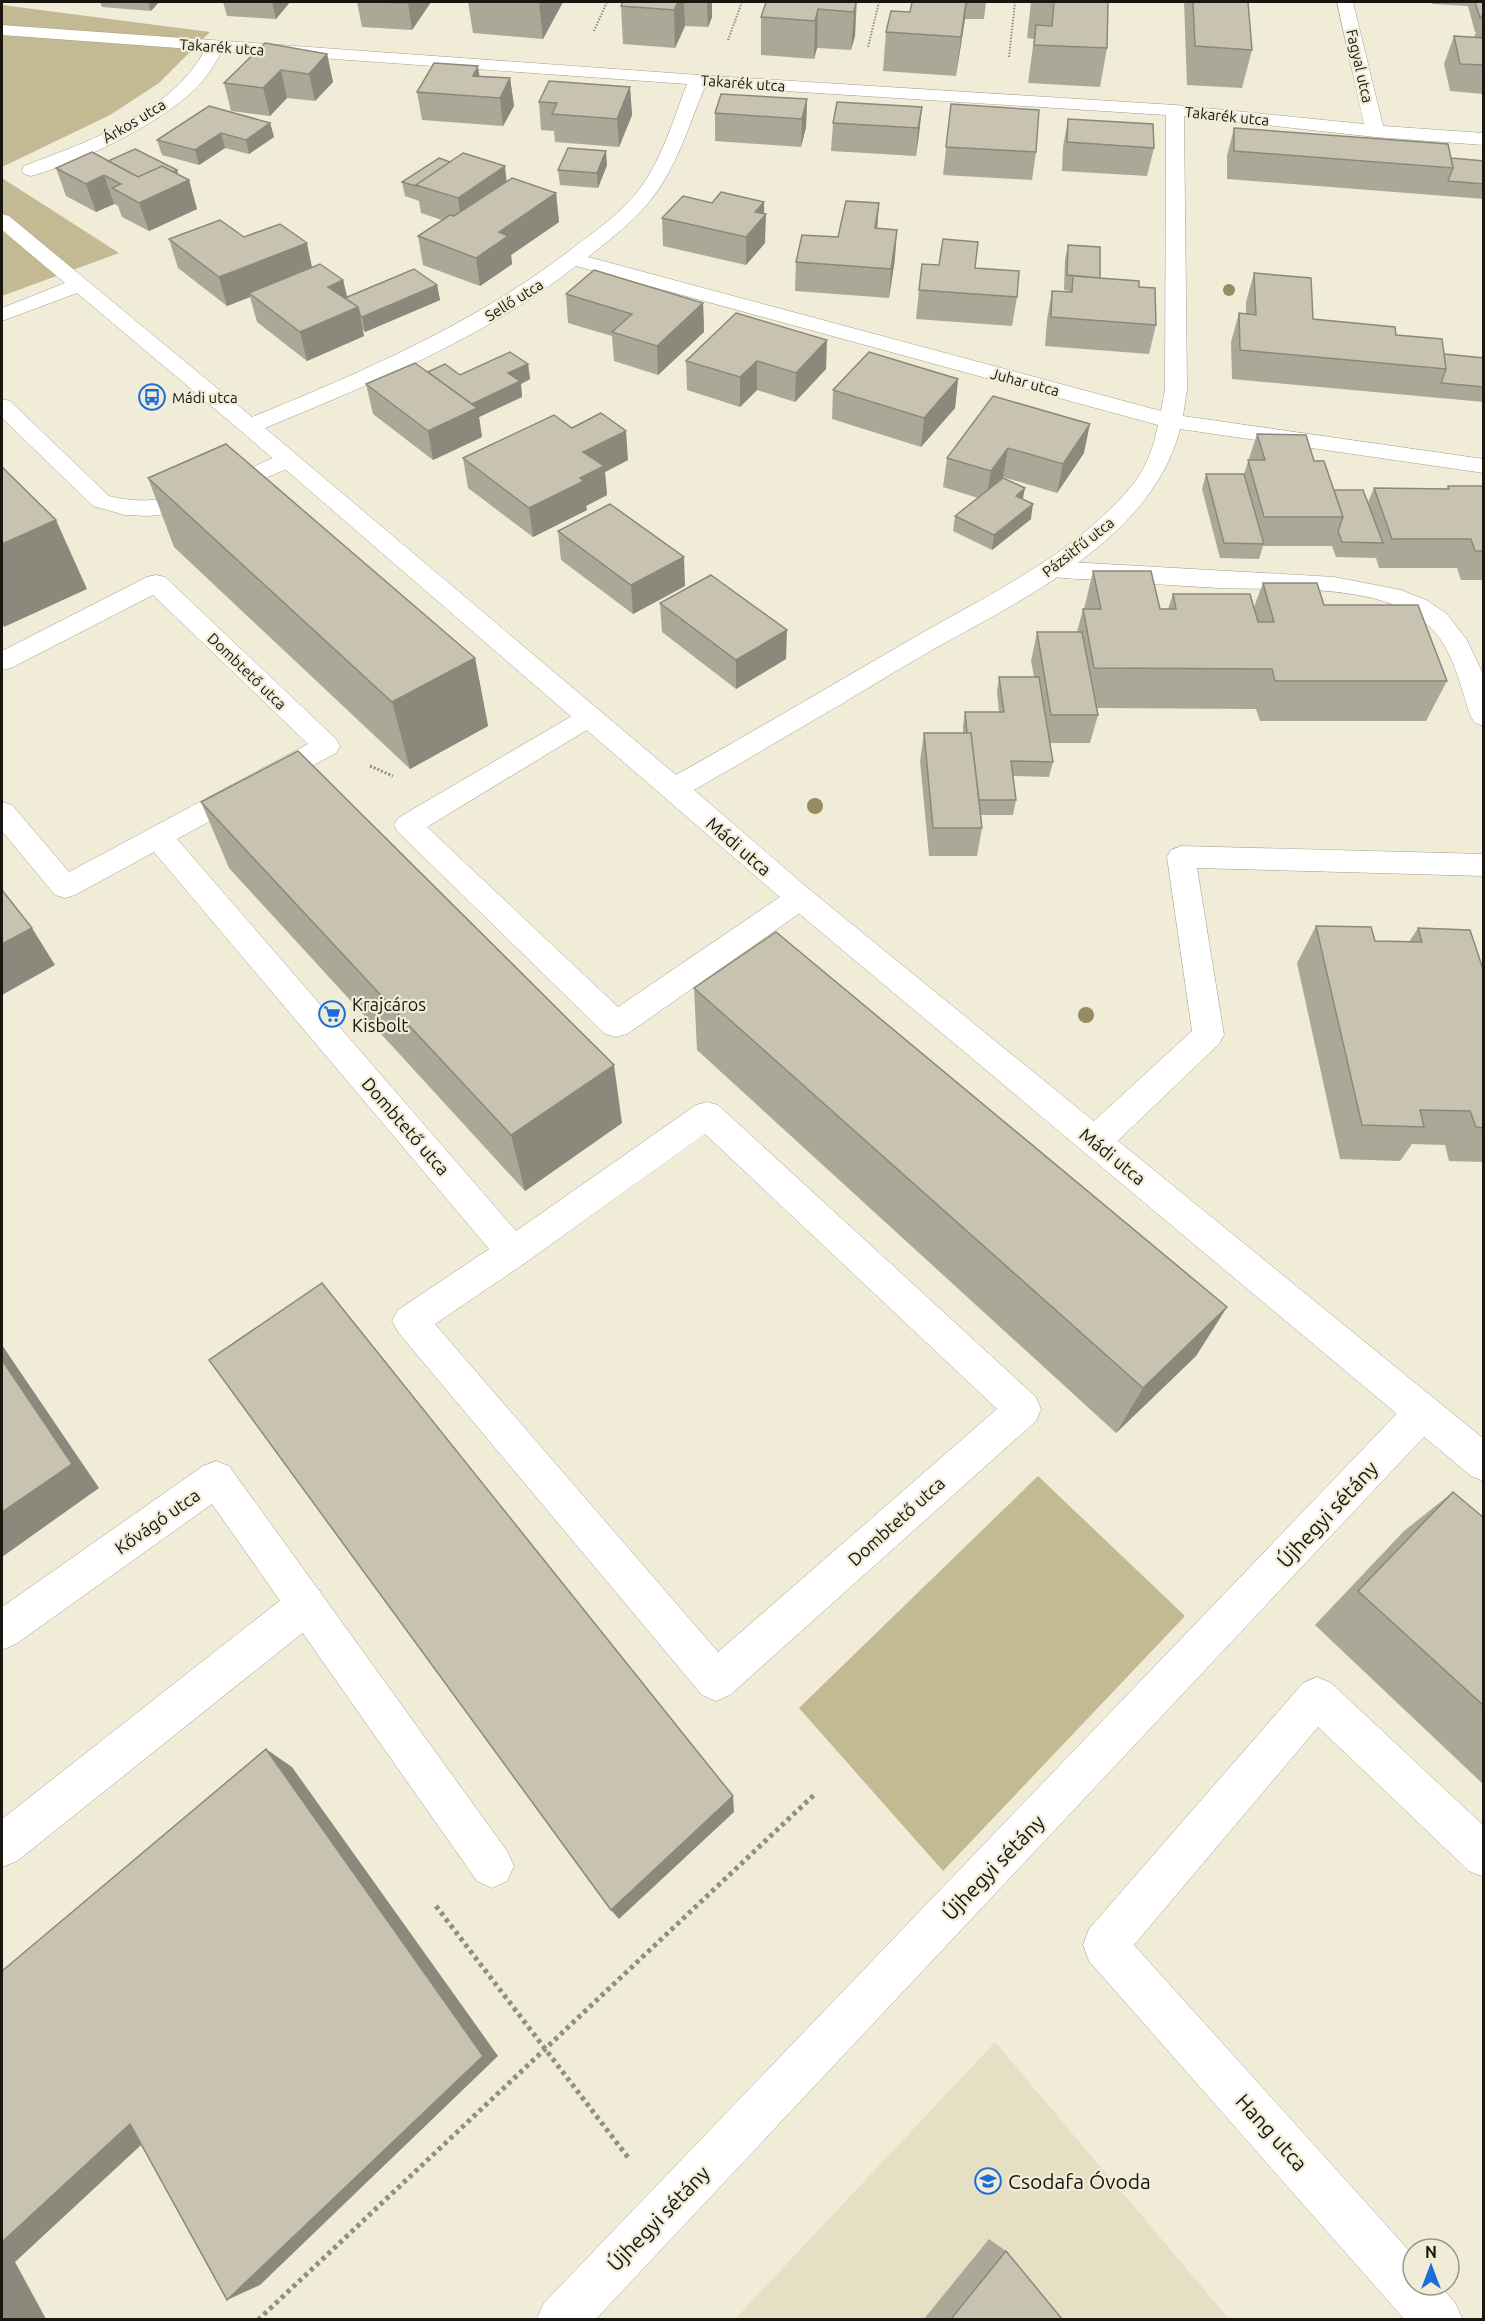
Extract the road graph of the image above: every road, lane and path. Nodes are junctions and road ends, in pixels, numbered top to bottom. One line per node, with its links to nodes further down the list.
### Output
1 (1016, 2): 6 (path)
2 (1346, 2): 8 (street, Fagyal utca)
3 (2, 30): 4 (street, Takarék utca)
4 (216, 46): 5 (street, Takarék utca); 10 (street, Árkos utca)
5 (698, 80): 6 (street, Takarék utca); 12 (street, Sellő utca)
6 (1004, 100): 7 (street, Takarék utca)
7 (1175, 111): 8 (street, Takarék utca); 16 (street, Pázsitfű utca)
8 (1375, 131): 9 (street, Takarék utca)
9 (1484, 139)
10 (31, 170)
11 (2, 220): 13 (street, Mádi utca)
12 (573, 259): 16 (street, Juhar utca); 17 (street, Sellő utca)
13 (78, 285): 14 (street); 17 (street, Mádi utca)
14 (2, 315)
15 (2, 406): 18 (street)
16 (1171, 421): 19 (street, Juhar utca); 20 (street, Pázsitfű utca)
17 (249, 426): 18 (street, Mádi utca)
18 (288, 460): 22 (street, Mádi utca)
19 (1484, 466)
20 (1052, 569): 23 (street); 24 (street, Pázsitfű utca)
21 (2, 662): 26 (street, Dombtető utca)
22 (591, 716): 24 (street, Mádi utca); 28 (street)
23 (1484, 717)
24 (674, 789): 28 (street, Mádi utca)
25 (2, 812): 26 (street, Dombtető utca)
26 (158, 837): 30 (street, Dombtető utca)
27 (1484, 866): 29 (street)
28 (800, 898): 29 (street, Mádi utca)
29 (1095, 1141): 31 (street, Mádi utca)
30 (513, 1252): 30 (street, Dombtető utca)
31 (1423, 1412): 32 (street, Mádi utca); 41 (street, Újhegyi sétány)
32 (1484, 1463)
33 (306, 1605): 34 (street, Kővágó utca); 36 (street); 38 (street, Kővágó utca)
34 (2, 1630)
35 (815, 1794): 40 (path)
36 (2, 1846)
37 (1484, 1856): 44 (street, Hang utca)
38 (492, 1866)
39 (436, 1906): 40 (path)
40 (546, 2049): 41 (path); 42 (path)
41 (667, 2209): 43 (street, Újhegyi sétány)
42 (258, 2319)
43 (561, 2319)
44 (1438, 2319)

